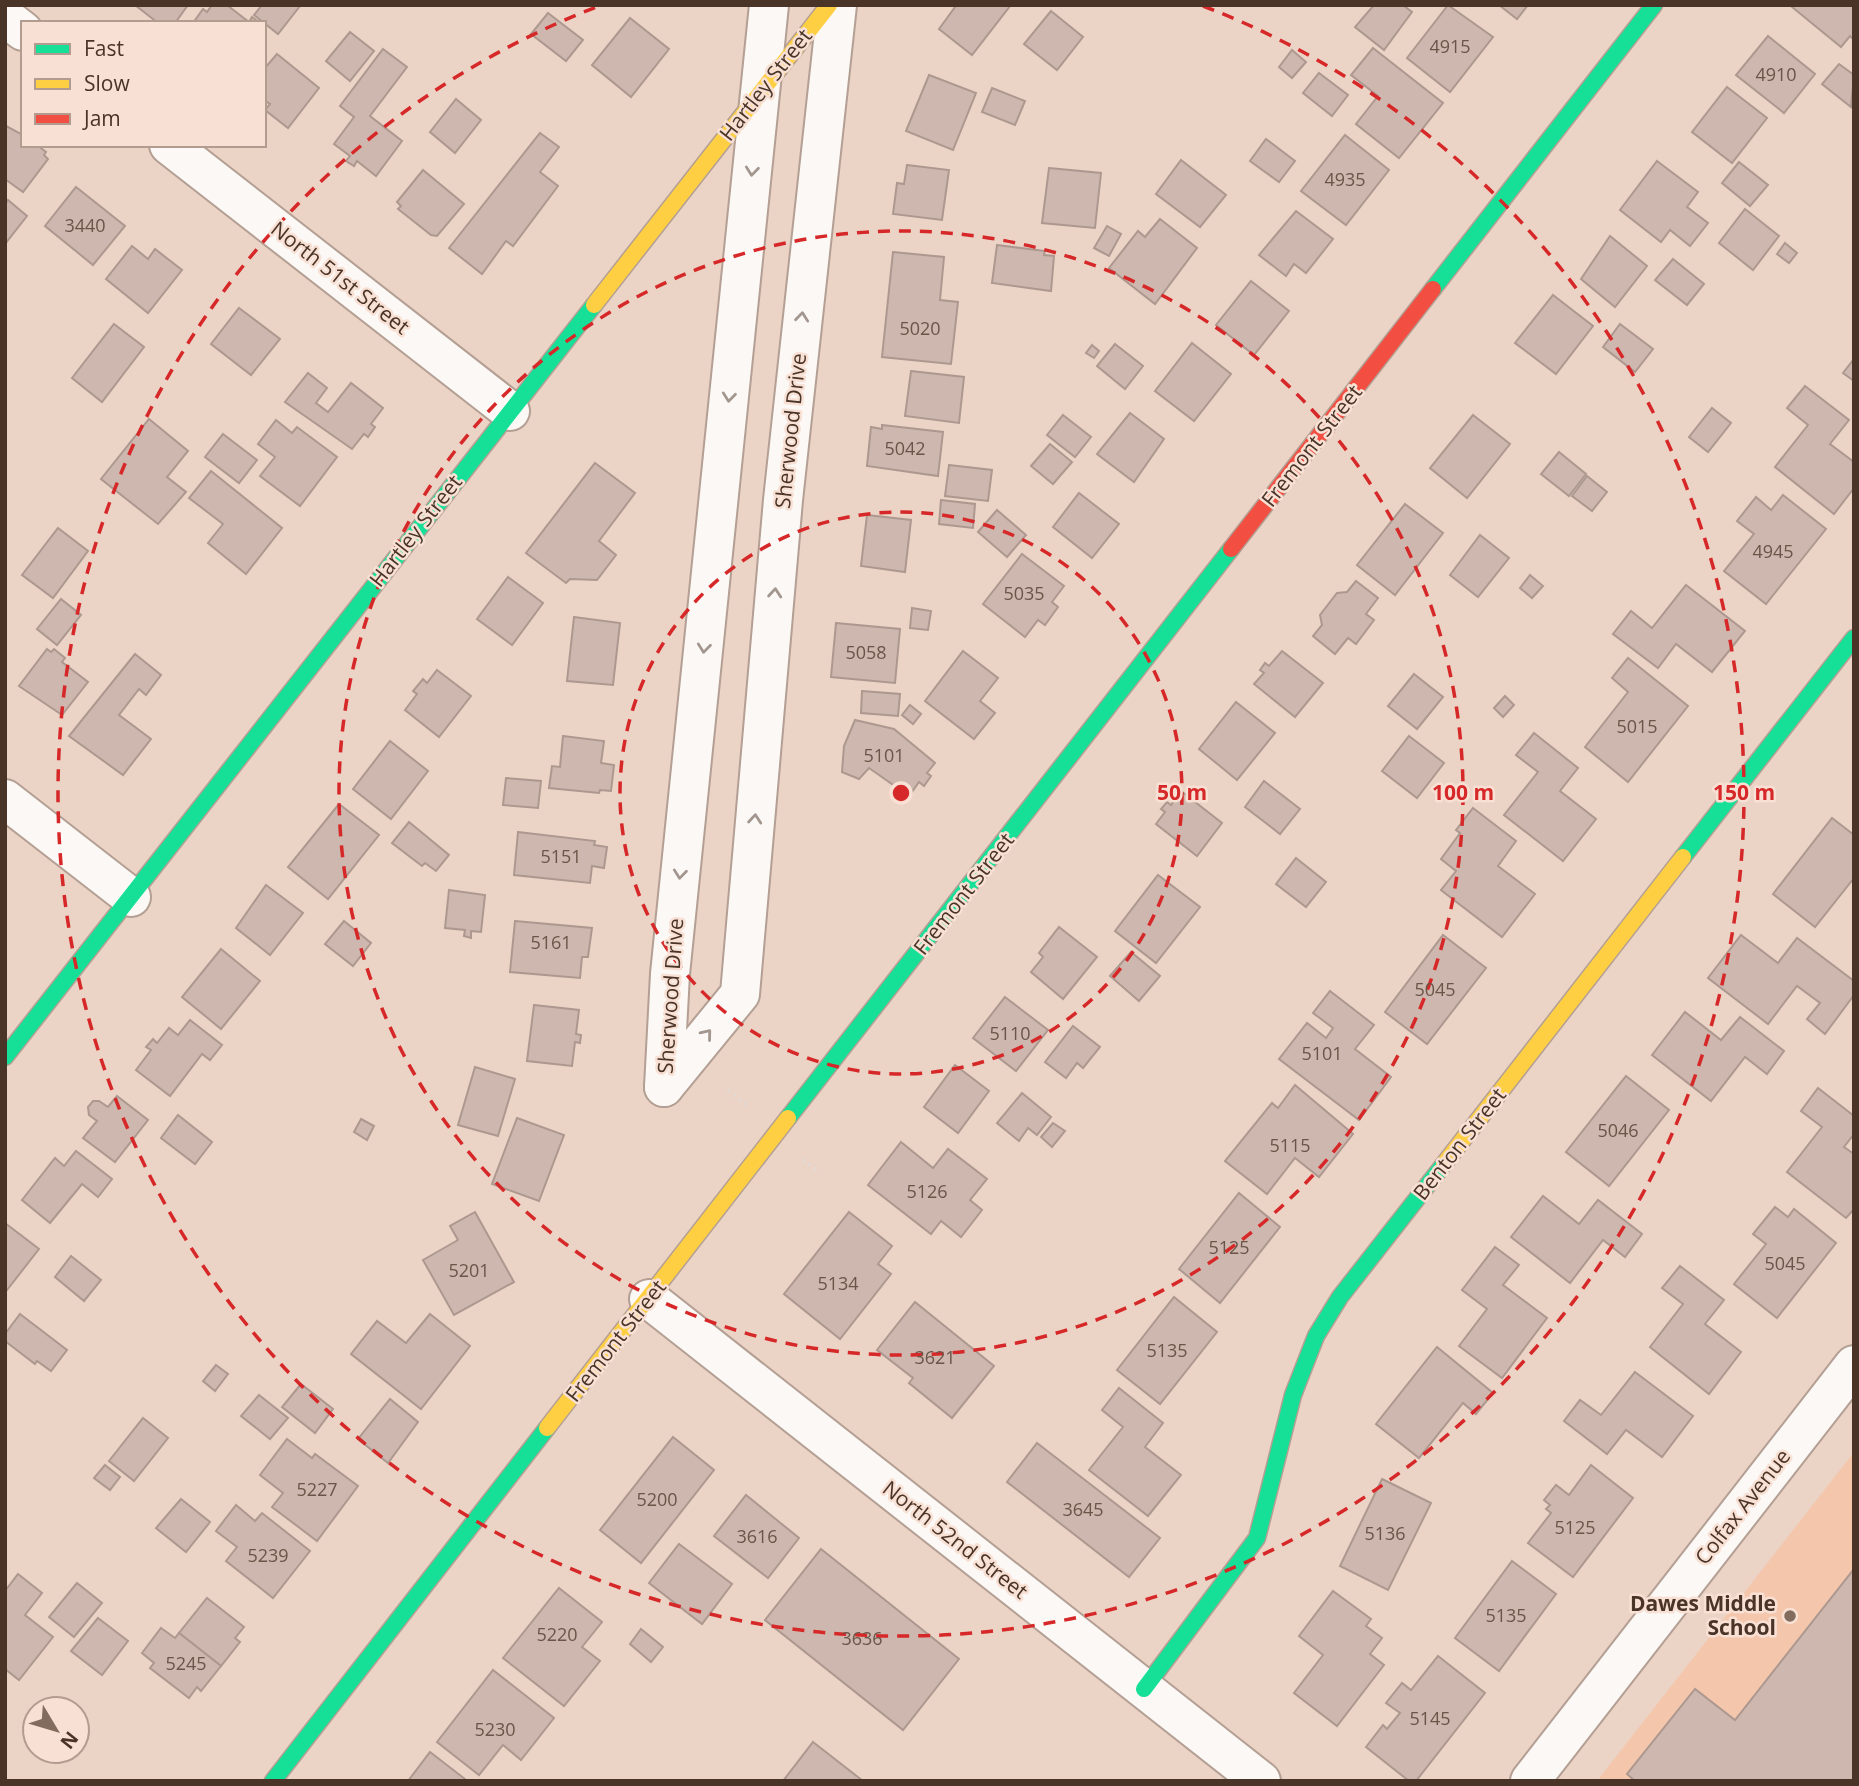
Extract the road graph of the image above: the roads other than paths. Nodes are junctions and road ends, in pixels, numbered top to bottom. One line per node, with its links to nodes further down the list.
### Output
1 (769, 5): 7 (street, Sherwood Drive)
2 (829, 5): 7 (street, Hartley Street)
3 (837, 5): 7 (street, Sherwood Drive, one-way to 3)
4 (1654, 5): 14 (street, Fremont Street)
5 (5, 17): 6 (street)
6 (21, 29)
7 (760, 93): 9 (street, Hartley Street)
8 (172, 147): 9 (street, North 51st Street)
9 (510, 411): 12 (street, Hartley Street)
10 (1854, 638): 16 (street, Benton Street)
11 (5, 799): 12 (street)
12 (131, 897): 13 (street, Hartley Street)
13 (5, 1057)
14 (649, 1299): 16 (street, North 52nd Street); 17 (street, Fremont Street)
15 (1854, 1365): 19 (street, Colfax Avenue)
16 (1143, 1689): 18 (street, North 52nd Street)
17 (273, 1781)
18 (1261, 1781)
19 (1530, 1781)

